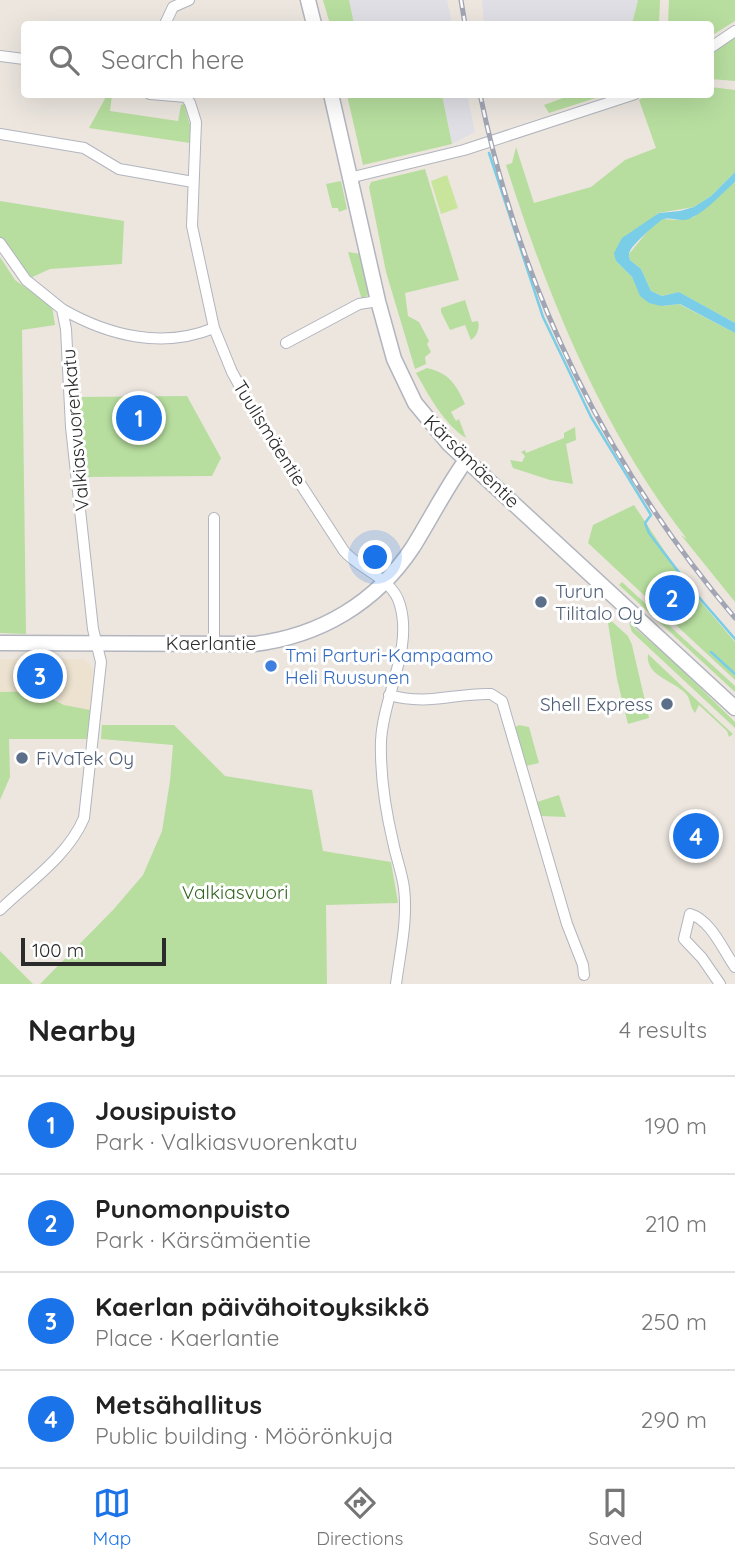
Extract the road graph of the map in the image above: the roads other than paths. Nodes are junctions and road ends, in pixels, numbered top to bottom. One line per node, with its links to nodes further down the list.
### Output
1 (164, 0): 4 (street)
2 (189, 0): 4 (street)
3 (308, 0): 6 (street)
4 (173, 8): 5 (street)
5 (166, 21)
6 (313, 21)
7 (735, 31): 8 (street)
8 (714, 45)
9 (0, 56): 10 (street)
10 (21, 59)
11 (186, 98): 16 (street, Tuulismäentie)
12 (332, 98): 15 (street, Kärsämäentie)
13 (623, 98): 15 (street)
14 (0, 134): 16 (street)
15 (349, 178): 18 (street, Kärsämäentie)
16 (193, 183): 20 (street, Tuulismäentie)
17 (0, 243): 19 (street)
18 (378, 301): 21 (street); 22 (street, Kärsämäentie)
19 (62, 309): 20 (street); 26 (street, Valkiasvuorenkatu)
20 (214, 328): 24 (street, Tuulismäentie)
21 (286, 343)
22 (467, 460): 24 (street, Kaerlantie); 29 (street, Kärsämäentie)
23 (214, 518): 27 (street)
24 (384, 582): 27 (street, Kaerlantie); 28 (street)
25 (0, 643): 26 (street, Kaerlantie)
26 (97, 643): 27 (street, Kaerlantie); 30 (street, Valkiasvuorenkatu)
27 (214, 644)
28 (389, 695): 32 (street); 33 (street)
29 (735, 708)
30 (0, 910)
31 (735, 967): 34 (street)
32 (584, 975)
33 (396, 984)
34 (720, 984)

